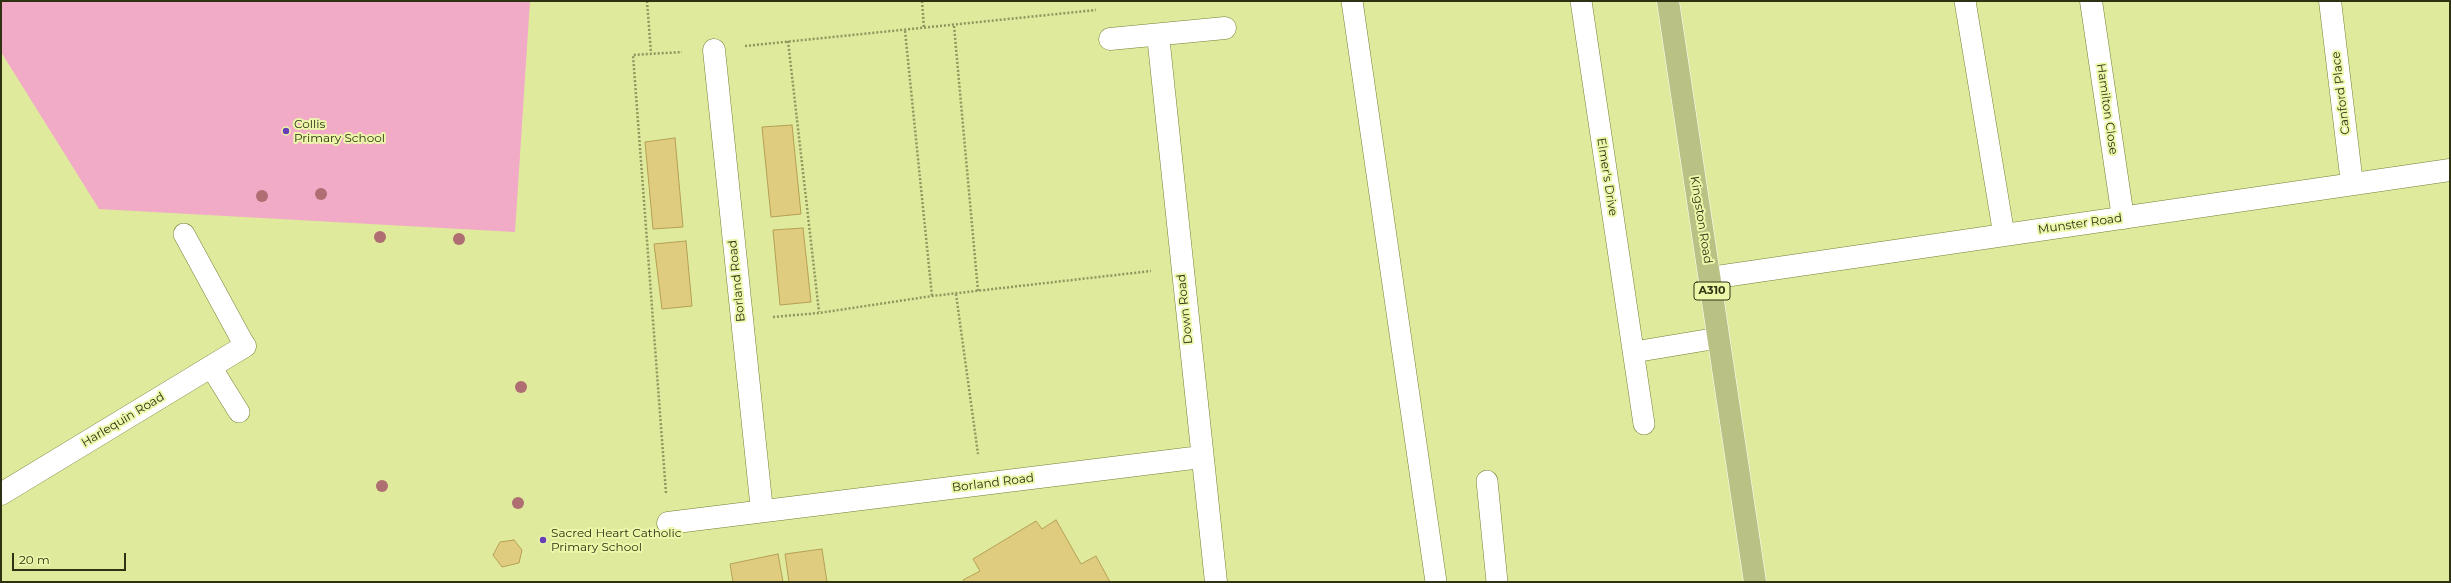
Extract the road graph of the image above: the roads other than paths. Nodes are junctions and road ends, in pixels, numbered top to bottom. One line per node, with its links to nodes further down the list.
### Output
1 (1352, 1): 29 (lane)
2 (1580, 1): 19 (lane, Elmer's Drive)
3 (1668, 1): 16 (main road, Kingston Road / A310)
4 (1965, 1): 15 (lane)
5 (2091, 1): 13 (street, Hamilton Close)
6 (2330, 1): 12 (street, Canford Place)
7 (1225, 28): 8 (street)
8 (1158, 35): 9 (street); 23 (street, Down Road)
9 (1110, 39)
10 (714, 50): 26 (street, Borland Road)
11 (2450, 170): 12 (street, Munster Road)
12 (2352, 184): 13 (street, Munster Road)
13 (2123, 218): 15 (street, Munster Road)
14 (184, 234): 18 (lane)
15 (2004, 235): 16 (street, Munster Road)
16 (1710, 278): 17 (main road, Kingston Road / A310)
17 (1718, 338): 19 (lane); 31 (main road, Kingston Road / A310)
18 (245, 346): 20 (street, Harlequin Road)
19 (1634, 352): 22 (lane, Elmer's Drive)
20 (211, 367): 21 (lane); 25 (street, Harlequin Road)
21 (240, 412)
22 (1644, 424)
23 (1201, 457): 26 (street, Borland Road); 28 (street, Down Road)
24 (1487, 481): 30 (lane)
25 (1, 494)
26 (762, 511): 27 (street, Borland Road)
27 (668, 523)
28 (1216, 582)
29 (1436, 582)
30 (1497, 582)
31 (1755, 582)

